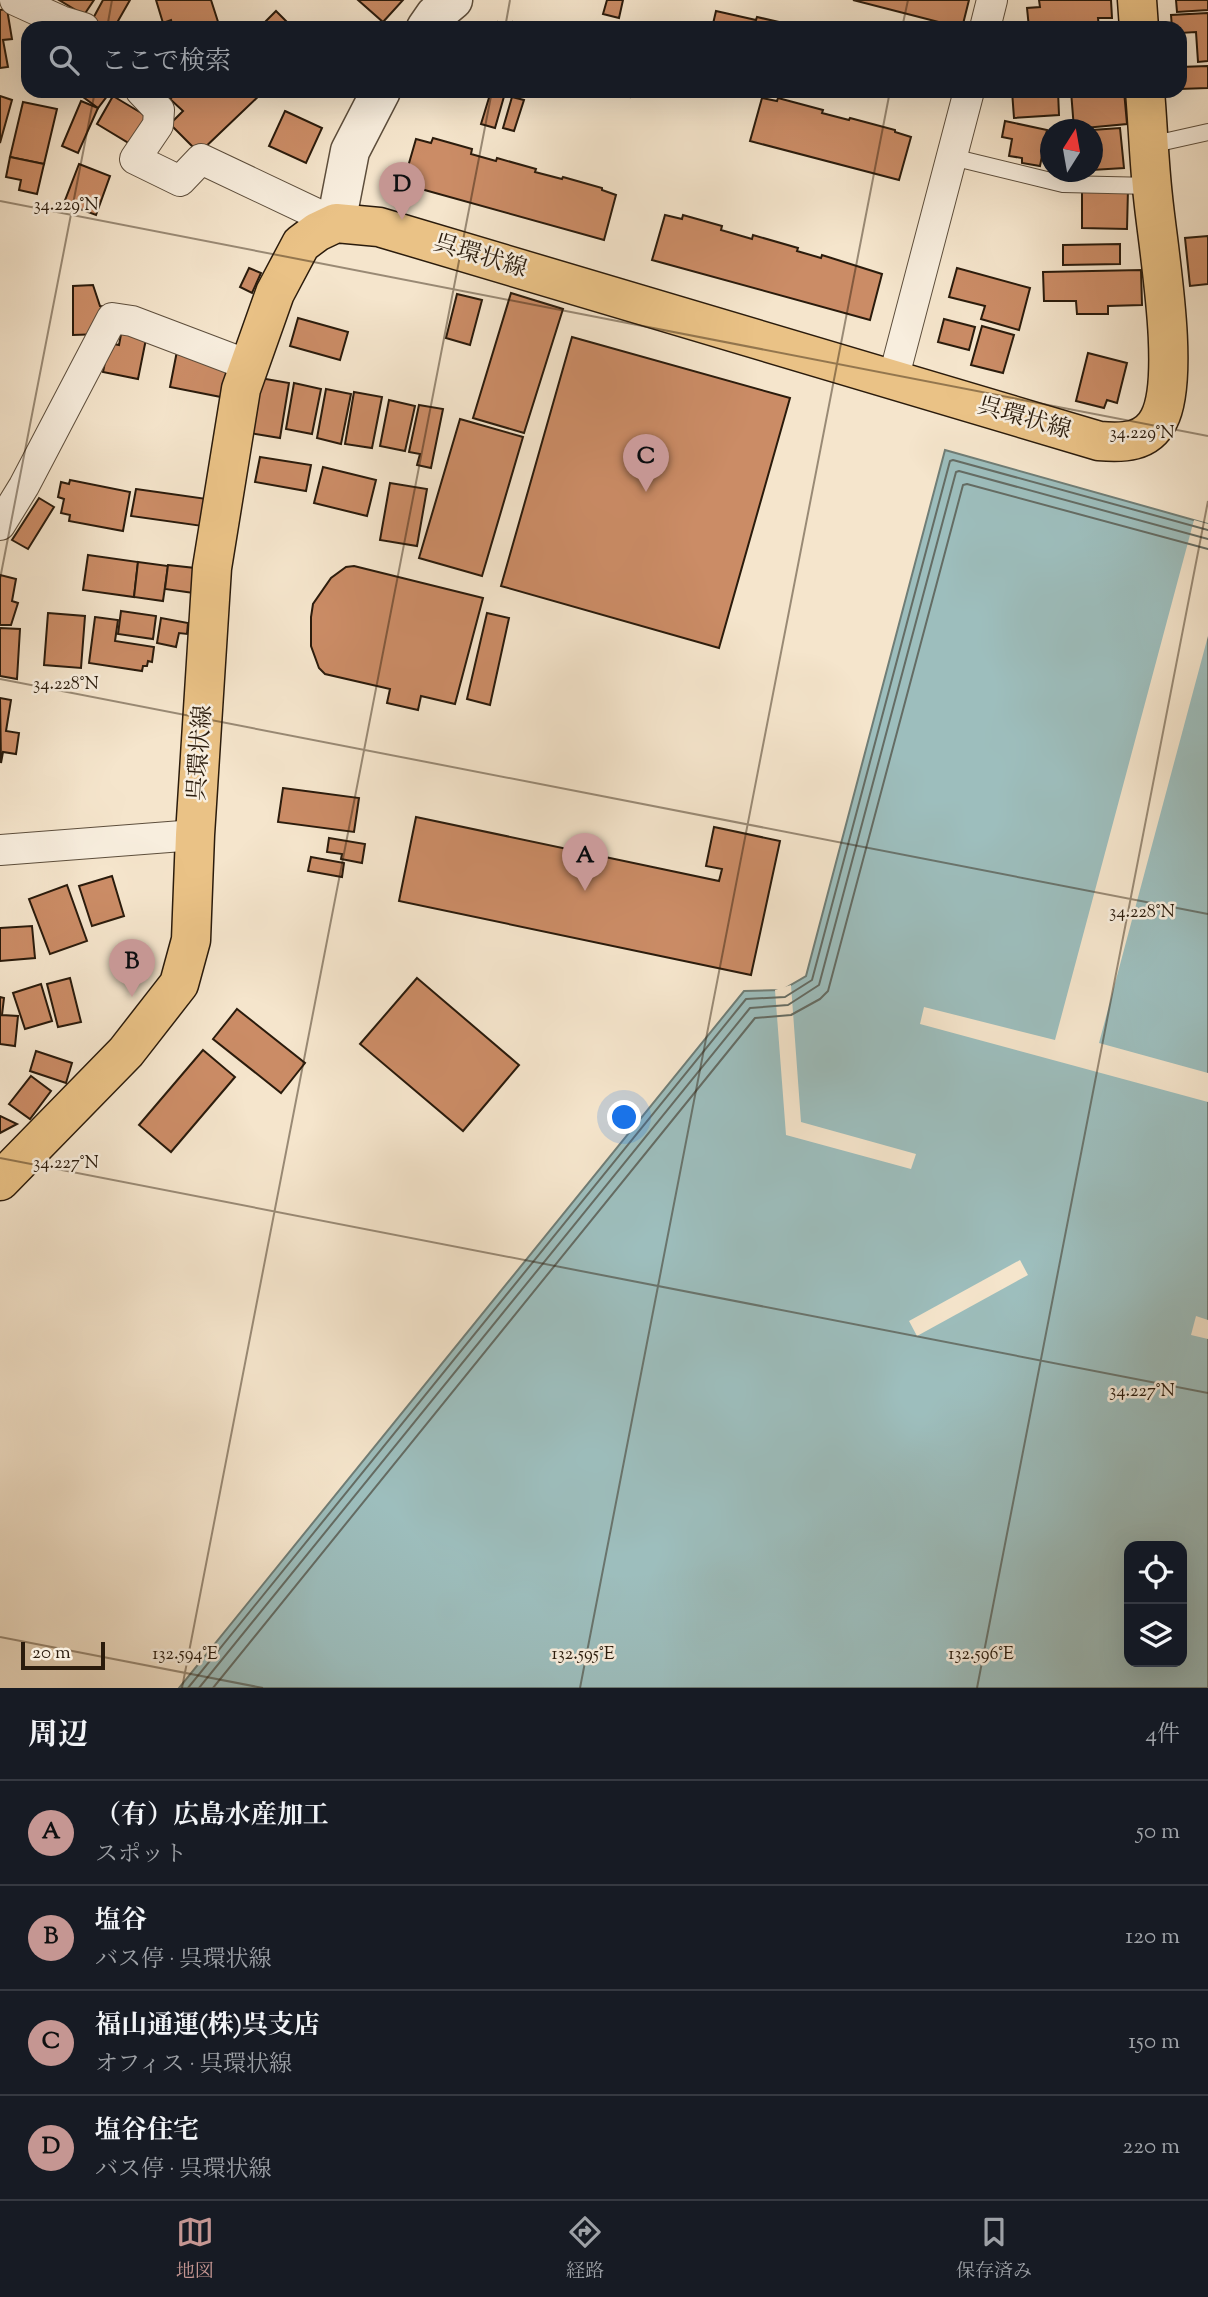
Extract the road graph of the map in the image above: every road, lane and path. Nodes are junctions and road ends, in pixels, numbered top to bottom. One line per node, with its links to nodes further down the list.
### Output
1 (7, 0): 6 (street)
2 (15, 0): 7 (street)
3 (453, 0): 8 (street)
4 (992, 0): 9 (street)
5 (1137, 0): 10 (main road)
6 (0, 2)
7 (61, 21)
8 (431, 21)
9 (987, 21)
10 (1138, 21)
11 (148, 98): 19 (street)
12 (377, 98): 19 (street)
13 (967, 98): 17 (street)
14 (1146, 98): 16 (main road, 呉環状線)
15 (1208, 132): 16 (lane)
16 (1150, 145): 18 (main road, 呉環状線)
17 (952, 157): 18 (lane); 21 (street)
18 (1152, 186): 21 (main road, 呉環状線)
19 (336, 223): 20 (main road, 呉環状線); 21 (main road, 呉環状線)
20 (248, 365): 22 (street); 23 (main road, 呉環状線)
21 (893, 380)
22 (0, 525)
23 (195, 835): 24 (street); 25 (main road, 呉環状線)
24 (0, 850)
25 (0, 1181)

